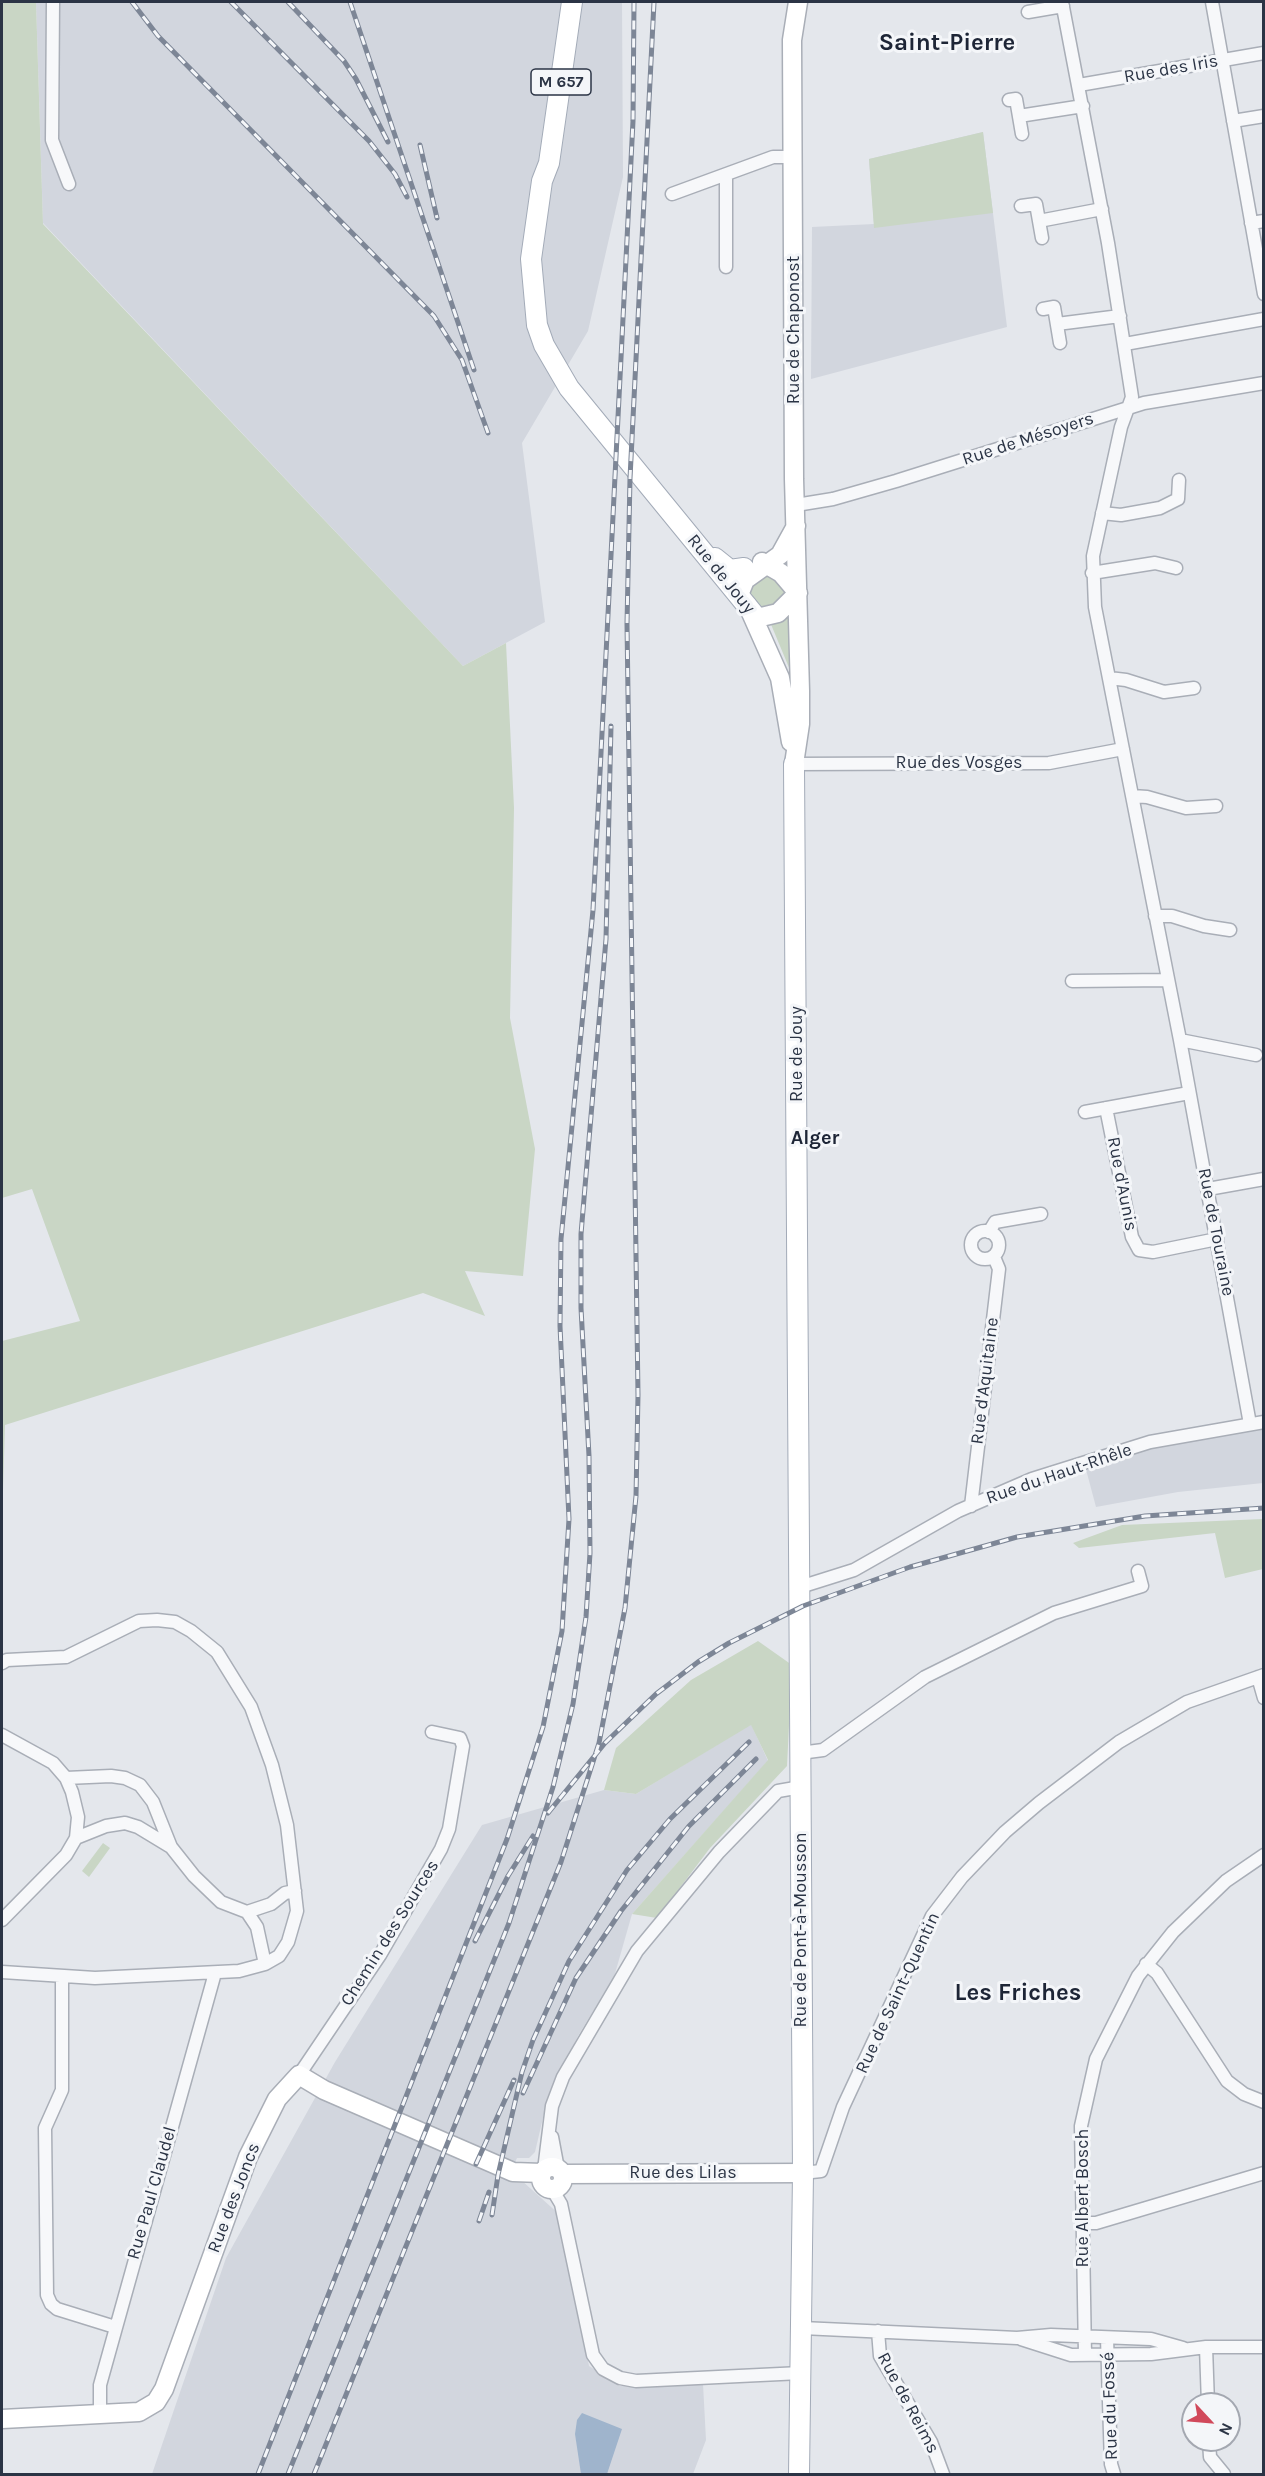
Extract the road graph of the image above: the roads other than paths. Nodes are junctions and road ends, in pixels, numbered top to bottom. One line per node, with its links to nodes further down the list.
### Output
1 (53, 2): 18 (street)
2 (572, 2): 38 (main road, Rue de Jouy / M 657)
3 (798, 2): 16 (main road, Rue de Chaponost)
4 (1212, 2): 8 (street)
5 (1063, 4): 6 (street); 9 (street, Rue de Touraine)
6 (1028, 12)
7 (1263, 53): 8 (street, Rue des Iris)
8 (1222, 60): 9 (street, Rue des Iris); 14 (street)
9 (1079, 85): 11 (street, Rue de Touraine)
10 (1009, 100): 12 (street)
11 (1083, 106): 12 (street); 21 (street, Rue de Touraine)
12 (1019, 116): 15 (street)
13 (1263, 116): 14 (street)
14 (1233, 121): 23 (street)
15 (1022, 134)
16 (793, 157): 17 (street); 37 (main road, Rue de Chaponost)
17 (726, 175): 19 (street); 25 (street)
18 (69, 184)
19 (672, 194)
20 (1021, 206): 22 (street)
21 (1102, 209): 22 (street); 28 (street, Rue de Touraine)
22 (1039, 221): 24 (street)
23 (1257, 222): 26 (street)
24 (1042, 238)
25 (726, 267)
26 (1263, 294)
27 (1043, 309): 30 (street)
28 (1120, 316): 30 (street); 32 (street, Rue de Touraine)
29 (1263, 319): 32 (street)
30 (1057, 324): 31 (street)
31 (1060, 343)
32 (1125, 344): 34 (street, Rue de Touraine)
33 (1263, 383): 34 (street, Rue de Mésoyers)
34 (1129, 407): 36 (street, Rue de Touraine); 37 (street, Rue de Mésoyers)
35 (1179, 480): 36 (street)
36 (1102, 513): 41 (street, Rue de Touraine)
37 (796, 520): 39 (main road); 42 (main road, Rue de Chaponost)
38 (687, 532): 39 (main road); 43 (main road, Rue de Jouy / M 657)
39 (758, 565): 42 (main road); 43 (main road)
40 (1176, 568): 41 (street)
41 (1092, 573): 45 (street, Rue de Touraine)
42 (798, 593): 43 (main road); 44 (main road, Rue de Chaponost)
43 (748, 606): 47 (main road, Rue de Jouy); 49 (main road)
44 (799, 658): 47 (main road, Rue de Jouy)
45 (1109, 678): 46 (street); 48 (street, Rue de Touraine)
46 (1194, 688)
47 (800, 724): 49 (main road, Rue de Jouy)
48 (1123, 749): 49 (street, Rue des Vosges); 50 (street, Rue de Touraine)
49 (794, 764): 67 (main road, Rue de Jouy)
50 (1132, 796): 51 (street); 52 (street, Rue de Touraine)
51 (1216, 806)
52 (1155, 916): 53 (street); 54 (street, Rue de Touraine)
53 (1230, 930)
54 (1167, 980): 55 (street); 56 (street, Rue de Touraine)
55 (1072, 981)
56 (1180, 1040): 57 (street); 58 (street, Rue de Touraine)
57 (1256, 1055)
58 (1189, 1093): 59 (street); 62 (street, Rue de Touraine)
59 (1106, 1108): 60 (street); 65 (street, Rue d'Aunis)
60 (1085, 1112)
61 (1263, 1179): 62 (street)
62 (1208, 1189): 65 (street, Rue de Touraine)
63 (1041, 1214): 64 (street)
64 (989, 1232): 66 (street, Rue d'Aquitaine); 66 (street)
65 (1217, 1239): 69 (street, Rue de Touraine)
66 (994, 1257): 70 (street, Rue d'Aquitaine)
67 (799, 1384): 72 (main road, Rue de Pont-à-Mousson)
68 (1263, 1422): 69 (street, Rue du Haut-Rhêle)
69 (1250, 1424): 70 (street, Rue du Haut-Rhêle)
70 (971, 1506): 72 (street, Rue du Haut-Rhêle)
71 (1138, 1571): 78 (street)
72 (800, 1587): 78 (main road, Rue de Pont-à-Mousson)
73 (2, 1663): 84 (street)
74 (1261, 1676): 75 (street); 94 (street, Rue de Saint-Quentin)
75 (1263, 1698)
76 (432, 1732): 92 (street, Chemin des Sources)
77 (2, 1735): 79 (street)
78 (800, 1753): 80 (main road, Rue de Pont-à-Mousson)
79 (66, 1778): 81 (street); 82 (street)
80 (801, 1787): 94 (main road, Rue de Pont-à-Mousson); 96 (street)
81 (76, 1838): 82 (street); 86 (street)
82 (171, 1847): 85 (street)
83 (1263, 1855): 88 (street, Rue Albert Bosch)
84 (295, 1891): 85 (street); 87 (street)
85 (246, 1912): 87 (street)
86 (2, 1920)
87 (266, 1964): 90 (street)
88 (1146, 1964): 93 (street); 97 (street, Rue Albert Bosch)
89 (2, 1972): 91 (street)
90 (215, 1973): 91 (street); 98 (street, Rue Paul Claudel)
91 (62, 1978): 98 (street)
92 (299, 2075): 96 (main road); 111 (main road, Rue des Joncs)
93 (1263, 2102)
94 (803, 2173): 96 (main road, Rue des Lilas); 99 (main road, Rue de Pont-à-Mousson)
95 (1263, 2173): 97 (street)
96 (550, 2176): 109 (street)
97 (1082, 2223): 102 (street, Rue Albert Bosch)
98 (115, 2327): 111 (street, Rue Paul Claudel)
99 (802, 2328): 100 (street); 109 (main road, Rue de Pont-à-Mousson)
100 (878, 2331): 101 (street); 115 (street, Rue de Reims)
101 (1017, 2338): 102 (street); 107 (street)
102 (1085, 2338): 103 (street); 107 (street, Rue Albert Bosch)
103 (1107, 2338): 105 (street); 108 (street, Rue du Fossé)
104 (1206, 2347): 105 (street); 106 (street); 110 (street)
105 (1183, 2348): 108 (street)
106 (1263, 2348)
107 (1085, 2355): 108 (street)
108 (1107, 2355): 116 (street, Rue du Fossé)
109 (801, 2373): 114 (main road, Rue de Pont-à-Mousson)
110 (1208, 2392)
111 (100, 2414): 112 (main road, Rue des Joncs)
112 (2, 2419)
113 (1210, 2452): 117 (street)
114 (799, 2475)
115 (943, 2475)
116 (1114, 2475)
117 (1224, 2475)

